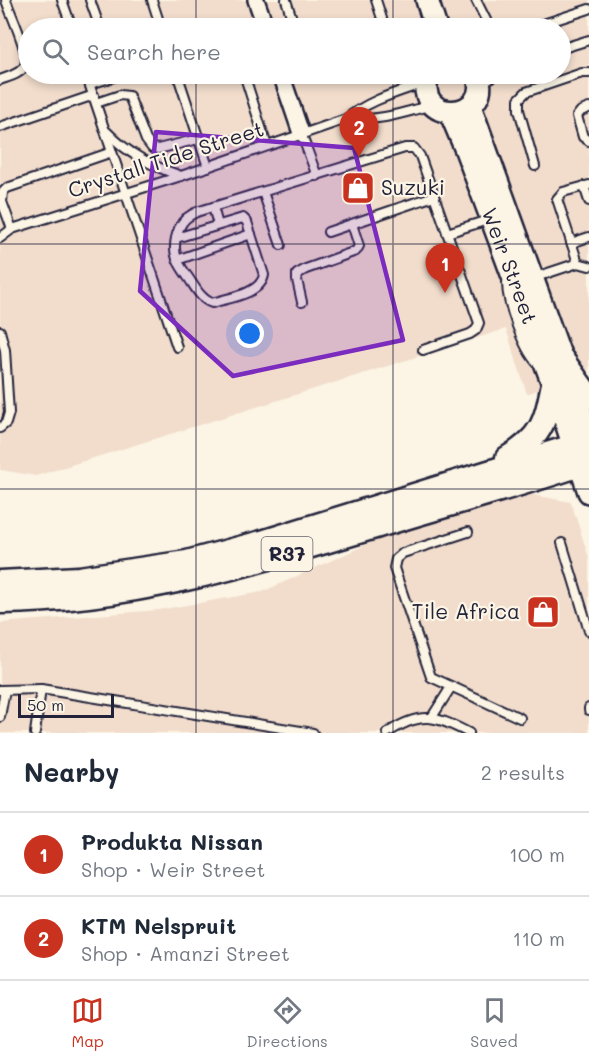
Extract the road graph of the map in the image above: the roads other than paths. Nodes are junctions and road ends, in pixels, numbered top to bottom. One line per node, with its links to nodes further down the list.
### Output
1 (6, 0): 20 (lane)
2 (62, 0): 11 (lane)
3 (90, 0): 12 (lane)
4 (152, 0): 13 (lane)
5 (256, 0): 14 (street)
6 (286, 0): 15 (lane)
7 (376, 0): 16 (lane)
8 (427, 0): 17 (street)
9 (476, 0): 18 (lane)
10 (589, 9): 19 (lane)
11 (68, 18)
12 (96, 18)
13 (158, 18)
14 (262, 18)
15 (292, 18)
16 (382, 18)
17 (433, 18)
18 (485, 18)
19 (562, 18)
20 (18, 33)
21 (589, 40): 22 (lane)
22 (571, 46)
23 (18, 72): 26 (lane)
24 (589, 73): 25 (lane)
25 (571, 77)
26 (0, 80)
27 (90, 84): 35 (lane)
28 (181, 84): 42 (lane)
29 (247, 84): 44 (lane)
30 (284, 84): 41 (street)
31 (413, 84): 38 (lane, Crystall Tide Street)
32 (427, 84): 36 (street)
33 (482, 84): 36 (street)
34 (550, 84): 47 (lane)
35 (95, 99): 39 (lane); 40 (lane); 42 (lane)
36 (451, 107): 38 (lane, Crystall Tide Street); 56 (street, Weir Street); 71 (street, Weir Street)
37 (589, 108): 43 (lane)
38 (346, 119): 41 (lane, Crystall Tide Street)
39 (0, 127)
40 (104, 129): 45 (lane); 48 (lane)
41 (301, 134): 44 (lane, Crystall Tide Street); 49 (lane)
42 (198, 139): 46 (lane)
43 (589, 141)
44 (267, 146): 46 (lane, Crystall Tide Street)
45 (112, 152): 52 (lane); 59 (lane)
46 (208, 166): 48 (lane, Crystall Tide Street)
47 (535, 166)
48 (181, 176): 52 (lane, Crystall Tide Street)
49 (317, 176): 51 (lane); 53 (lane)
50 (587, 186): 54 (lane); 66 (lane)
51 (263, 192): 55 (lane); 67 (lane)
52 (125, 193): 59 (lane, Crystall Tide Street); 74 (lane)
53 (434, 196): 57 (lane); 61 (lane)
54 (589, 201)
55 (213, 207): 58 (lane); 65 (lane)
56 (492, 219): 61 (lane); 76 (street, Weir Street)
57 (352, 224): 60 (lane); 72 (lane)
58 (218, 225): 62 (lane); 65 (lane)
59 (12, 230): 64 (lane, Crystall Tide Street)
60 (328, 232)
61 (447, 233): 75 (lane)
62 (251, 234): 68 (lane); 68 (lane)
63 (589, 237): 66 (lane)
64 (0, 238)
65 (176, 238): 68 (lane)
66 (571, 243): 69 (lane)
67 (281, 245)
68 (177, 260)
69 (578, 263): 70 (lane); 71 (lane)
70 (589, 266)
71 (532, 278): 76 (street, Weir Street)
72 (302, 302)
73 (0, 331): 77 (lane)
74 (177, 347)
75 (423, 350)
76 (554, 372): 78 (main road); 78 (street, Weir Street); 79 (main road)
77 (0, 428)
78 (583, 445): 79 (main road, R37); 83 (main road, R37)
79 (468, 478): 82 (main road, R37)
80 (468, 532): 86 (lane)
81 (562, 543): 84 (lane)
82 (0, 582)
83 (0, 602)
84 (586, 614): 85 (lane)
85 (589, 631)
86 (450, 687): 90 (lane); 91 (lane)
87 (41, 689): 88 (lane); 92 (lane); 93 (lane)
88 (3, 690): 89 (lane)
89 (0, 717)
90 (432, 717): 94 (lane); 95 (lane)
91 (520, 718)
92 (35, 733)
93 (313, 733)
94 (387, 733)
95 (470, 733)

